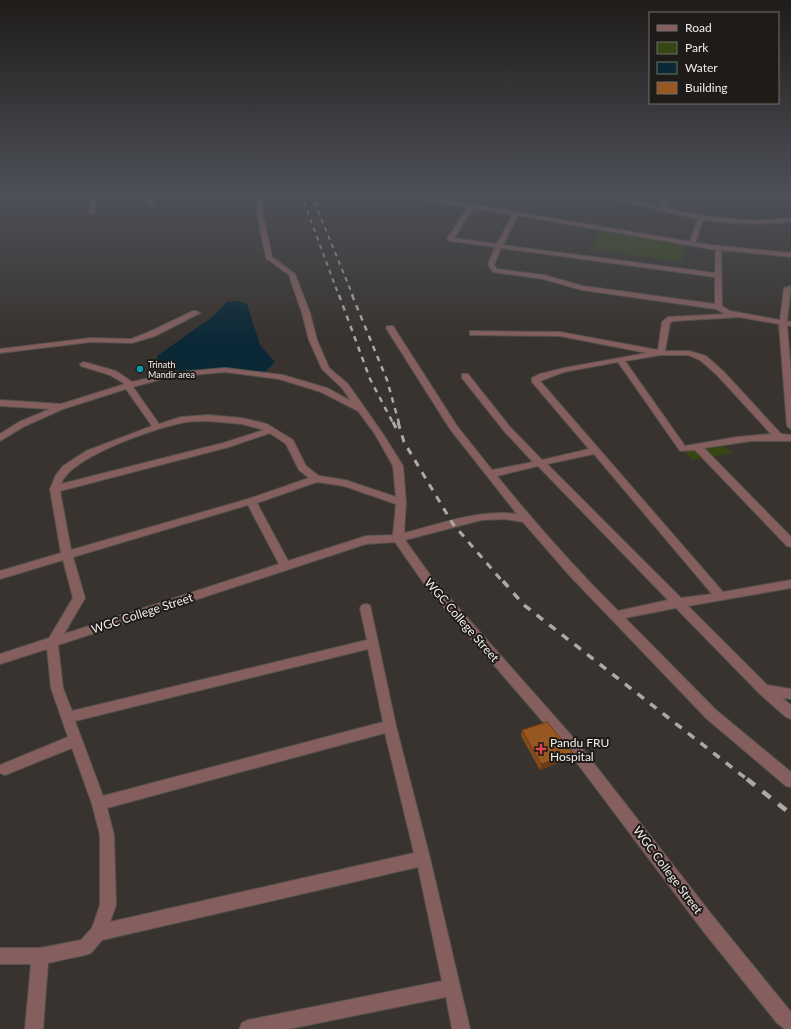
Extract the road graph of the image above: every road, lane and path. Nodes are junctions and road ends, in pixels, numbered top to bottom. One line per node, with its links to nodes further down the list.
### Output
1 (266, 242): 27 (street)
2 (471, 242): 6 (street)
3 (501, 242): 6 (street)
4 (680, 242): 5 (street)
5 (692, 244): 7 (street)
6 (499, 246): 9 (street); 11 (street)
7 (719, 248): 8 (street); 9 (street)
8 (791, 255)
9 (719, 276): 11 (street)
10 (791, 288): 14 (street)
11 (718, 306): 13 (street)
12 (196, 313): 17 (street)
13 (740, 316): 14 (street); 18 (street)
14 (787, 323): 20 (street)
15 (390, 328): 37 (street)
16 (473, 333): 18 (street)
17 (0, 351)
18 (661, 353): 19 (street); 31 (street)
19 (620, 358): 34 (street); 35 (street)
20 (789, 361): 24 (street)
21 (84, 364): 23 (street)
22 (465, 376): 36 (street)
23 (129, 386): 26 (street); 27 (street); 29 (street)
24 (790, 399): 28 (street)
25 (0, 403): 26 (street)
26 (62, 407): 32 (street)
27 (361, 409): 41 (street)
28 (791, 426)
29 (157, 427): 30 (street); 39 (street)
30 (271, 430): 38 (street); 39 (street)
31 (778, 436): 33 (street); 34 (street)
32 (0, 438)
33 (791, 438)
34 (698, 447): 44 (street)
35 (595, 451): 36 (street); 49 (street)
36 (540, 463): 37 (street); 50 (street)
37 (490, 474): 42 (street)
38 (316, 479): 40 (street); 41 (street)
39 (55, 489): 45 (street)
40 (251, 501): 45 (street); 46 (street)
41 (401, 502): 43 (street)
42 (526, 519): 43 (street); 52 (street)
43 (398, 538): 46 (street, WGC College Street); 70 (street, WGC College Street)
44 (791, 542)
45 (67, 556): 47 (street); 53 (street)
46 (285, 566): 53 (street, WGC College Street)
47 (0, 575)
48 (791, 584): 49 (street)
49 (721, 597): 50 (street)
50 (679, 603): 52 (street); 56 (street)
51 (366, 608): 54 (street)
52 (616, 616): 63 (street)
53 (52, 643): 55 (street, WGC College Street); 59 (street)
54 (373, 643): 59 (street); 60 (street)
55 (0, 659)
56 (764, 690): 57 (street); 58 (street)
57 (791, 694)
58 (791, 713)
59 (68, 717): 61 (street)
60 (390, 726): 64 (street); 65 (street)
61 (76, 740): 62 (street); 64 (street)
62 (5, 769)
63 (791, 781)
64 (99, 804): 66 (street)
65 (423, 858): 66 (street); 69 (street)
66 (98, 932): 68 (street)
67 (0, 956): 68 (street)
68 (40, 956): 71 (street)
69 (452, 987): 72 (street); 73 (street)
70 (791, 1023)
71 (34, 1029)
72 (248, 1029)
73 (461, 1029)

